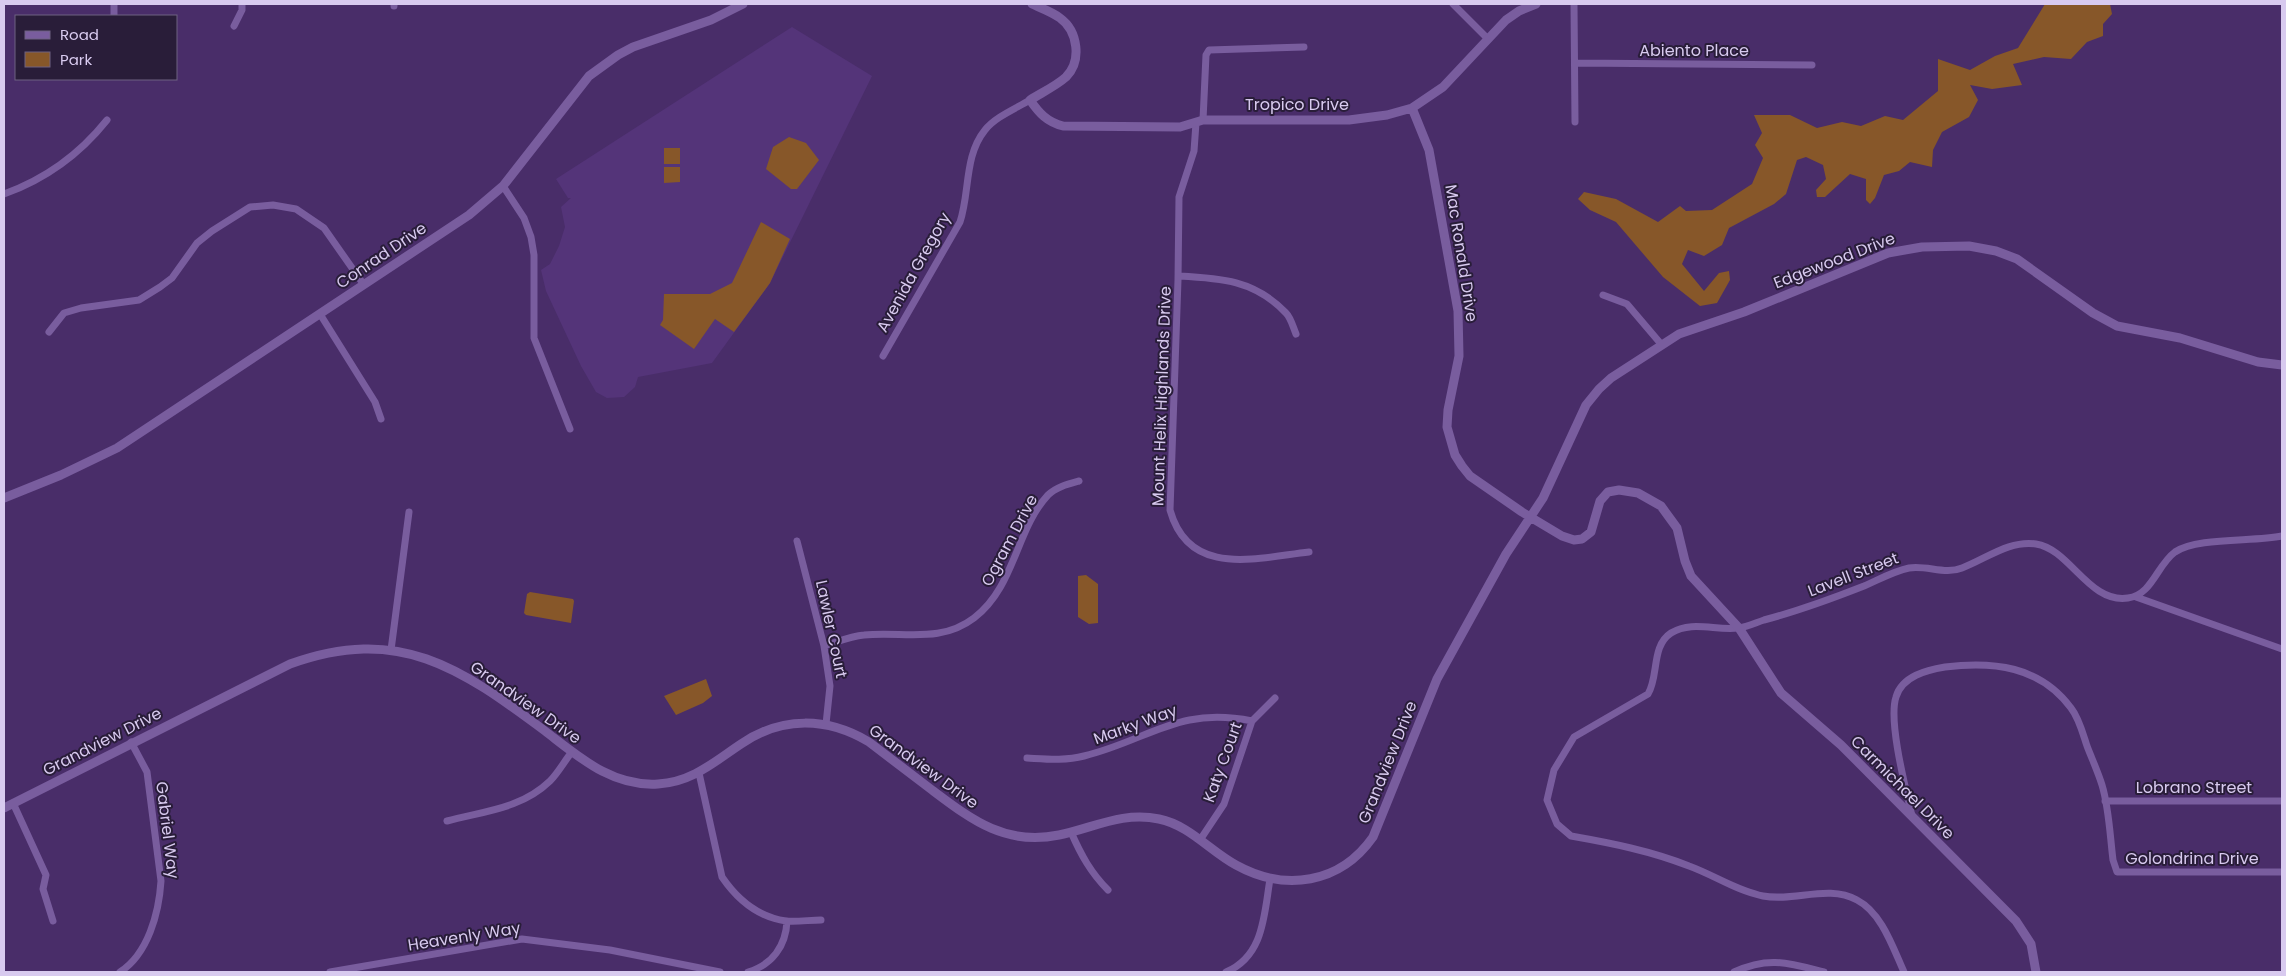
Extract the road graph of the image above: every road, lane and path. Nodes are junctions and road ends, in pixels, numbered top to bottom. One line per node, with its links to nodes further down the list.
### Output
1 (242, 4): 7 (street)
2 (743, 4): 17 (street, Conrad Drive)
3 (1032, 4): 12 (street, Avenida Gregory)
4 (1453, 4): 8 (street)
5 (1536, 4): 8 (street, Tropico Drive)
6 (1574, 4): 10 (street)
7 (234, 26)
8 (1487, 38): 13 (street, Tropico Drive)
9 (1304, 47): 15 (street, Mount Helix Highlands Drive)
10 (1575, 63): 11 (street, Abiento Place); 16 (street)
11 (1812, 65)
12 (1030, 100): 15 (street, Tropico Drive); 26 (street, Avenida Gregory)
13 (1412, 108): 15 (street, Tropico Drive); 33 (street, Mac Ronald Drive)
14 (107, 120): 18 (street)
15 (1200, 121): 19 (street, Mount Helix Highlands Drive)
16 (1575, 122)
17 (503, 186): 20 (street, Conrad Drive); 29 (street)
18 (4, 194)
19 (1179, 276): 24 (street); 36 (street, Mount Helix Highlands Drive)
20 (364, 285): 22 (street, Conrad Drive); 23 (street)
21 (1603, 295): 25 (street)
22 (320, 314): 28 (street); 31 (street, Conrad Drive)
23 (48, 332)
24 (1296, 334)
25 (1661, 344): 27 (street, Edgewood Drive); 33 (street, Edgewood Drive)
26 (882, 356)
27 (2282, 365)
28 (381, 419)
29 (570, 428)
30 (1079, 481): 39 (street, Ogram Drive)
31 (4, 498)
32 (408, 512): 41 (street)
33 (1531, 517): 38 (street); 58 (street, Grandview Drive)
34 (2282, 536): 37 (street)
35 (796, 542): 39 (street, Lawler Court)
36 (1309, 552)
37 (2136, 597): 38 (street, Lavell Street); 40 (street, Lavell Street)
38 (1738, 628): 53 (street, Carmichael Drive); 70 (street, Lavell Street)
39 (824, 646): 44 (street, Lawler Court)
40 (2282, 649)
41 (391, 650): 45 (street, Grandview Drive); 46 (street, Grandview Drive)
42 (1275, 698): 43 (street, Katy Court)
43 (1252, 721): 47 (street, Marky Way); 56 (street, Katy Court)
44 (826, 724): 48 (street, Grandview Drive); 55 (street, Grandview Drive)
45 (131, 742): 51 (street, Grandview Drive); 63 (street, Gabriel Way)
46 (571, 753): 48 (street, Grandview Drive); 54 (street)
47 (1027, 758)
48 (699, 773): 62 (street)
49 (2282, 800): 50 (street, Lobrano Street)
50 (2105, 801): 53 (street, Golondrina Drive); 57 (street, Golondrina Drive)
51 (13, 803): 52 (street, Grandview Drive); 61 (street)
52 (4, 808)
53 (1912, 816): 71 (street, Carmichael Drive)
54 (448, 821)
55 (1071, 832): 56 (street, Grandview Drive); 59 (street)
56 (1200, 840): 58 (street, Grandview Drive)
57 (2282, 872)
58 (1270, 879): 67 (street)
59 (1108, 890)
60 (821, 920): 62 (street)
61 (53, 921)
62 (788, 921): 66 (street)
63 (120, 972)
64 (330, 972): 65 (street, Heavenly Way)
65 (720, 972)
66 (748, 972)
67 (1226, 972)
68 (1734, 972): 69 (street)
69 (1824, 972)
70 (1904, 972)
71 (2036, 972)

